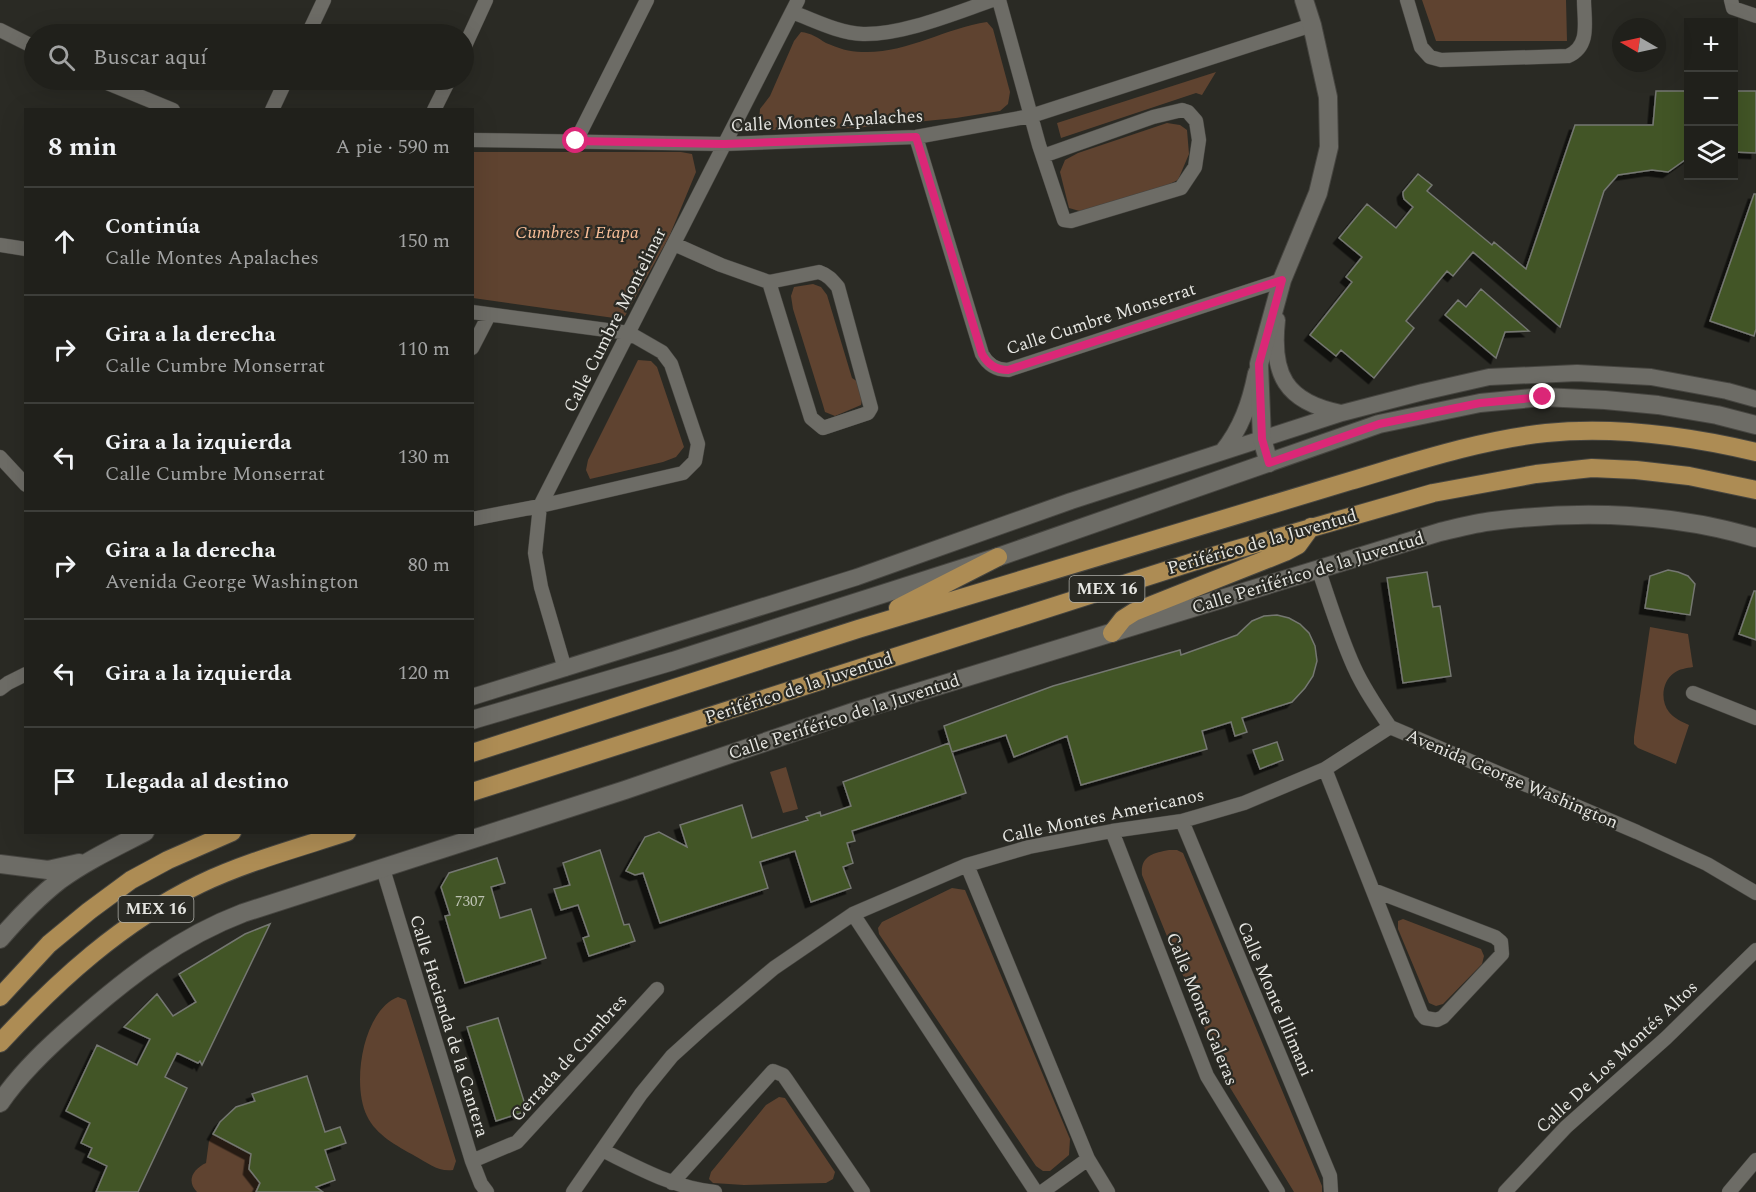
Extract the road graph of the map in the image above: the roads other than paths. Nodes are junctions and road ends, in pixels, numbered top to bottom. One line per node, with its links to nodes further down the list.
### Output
1 (324, 0): 12 (street)
2 (486, 0): 14 (street)
3 (647, 0): 26 (street)
4 (993, 0): 10 (street)
5 (999, 0): 23 (street)
6 (1304, 0): 13 (main road)
7 (1407, 0): 8 (street)
8 (1584, 0)
9 (1731, 0): 11 (street)
10 (795, 6): 27 (street, Calle Cumbre Montelinar)
11 (1756, 16)
12 (313, 24)
13 (1312, 25): 23 (street, Calle Montes Apalaches); 32 (main road)
14 (474, 26)
15 (0, 30): 16 (street)
16 (24, 42)
17 (124, 90): 20 (street)
18 (281, 90): 21 (street)
19 (444, 90): 22 (street)
20 (168, 108)
21 (273, 108)
22 (435, 108)
23 (1031, 116): 24 (street, Calle Montes Apalaches); 28 (street)
24 (916, 137): 27 (street, Calle Montes Apalaches); 32 (street, Calle Cumbre Monserrat)
25 (474, 140): 26 (street, Calle Montes Apalaches)
26 (576, 141): 27 (street, Calle Montes Apalaches)
27 (724, 144): 29 (street, Calle Cumbre Montelinar)
28 (1043, 156): 28 (street)
29 (674, 244): 33 (street); 36 (street, Calle Cumbre Montelinar)
30 (0, 245): 31 (street)
31 (24, 249)
32 (1282, 280): 38 (main road); 40 (street)
33 (769, 282): 33 (street)
34 (474, 312): 35 (street)
35 (489, 315): 36 (street); 37 (street)
36 (629, 333): 49 (street, Calle Cumbre Montelinar); 49 (street)
37 (474, 344)
38 (1259, 364): 42 (main road); 43 (street)
39 (1756, 399): 40 (street)
40 (1342, 413): 42 (street)
41 (1756, 425): 46 (main road)
42 (1262, 439): 43 (street); 46 (main road)
43 (1222, 452): 57 (street)
44 (1756, 452): 55 (highway, Periférico de la Juventud / MEX 16)
45 (0, 457): 47 (street)
46 (1269, 463): 53 (main road)
47 (24, 483)
48 (1756, 490): 51 (highway, Periférico de la Juventud / MEX 16)
49 (540, 506): 50 (street); 57 (street, Calle Cumbre Montelinar)
50 (474, 519)
51 (1311, 527): 56 (highway); 69 (highway, Periférico de la Juventud / MEX 16)
52 (1756, 538): 54 (main road, Calle Periférico de la Juventud)
53 (998, 557): 55 (highway); 63 (main road)
54 (1319, 571): 56 (main road, Calle Periférico de la Juventud); 65 (street, Avenida George Washington)
55 (858, 629): 64 (highway, Periférico de la Juventud / MEX 16)
56 (1112, 633): 78 (main road, Calle Periférico de la Juventud)
57 (565, 669): 61 (street)
58 (24, 675): 59 (street)
59 (3, 682)
60 (1693, 693): 62 (street)
61 (474, 696)
62 (1756, 718)
63 (474, 719)
64 (560, 725): 66 (highway); 67 (highway, Periférico de la Juventud / MEX 16)
65 (1390, 727): 68 (street, Calle Montes Americanos); 80 (street, Avenida George Washington)
66 (474, 741)
67 (474, 752)
68 (1325, 769): 70 (street, Calle Montes Americanos); 79 (street)
69 (474, 791)
70 (1182, 821): 71 (street, Calle Montes Americanos); 101 (street, Calle Monte Illimani)
71 (1112, 831): 77 (street, Calle Montes Americanos); 100 (street, Calle Monte Galeras)
72 (141, 834): 75 (main road)
73 (227, 834): 85 (highway, MEX 16)
74 (341, 834): 86 (highway, MEX 16)
75 (93, 860): 76 (main road); 82 (main road)
76 (0, 864)
77 (967, 865): 81 (street, Calle Montes Americanos); 89 (street)
78 (383, 869): 87 (main road, Calle Periférico de la Juventud); 91 (street, Calle Hacienda de la Cantera)
79 (1373, 890): 79 (street)
80 (1756, 893)
81 (853, 914): 88 (street, Calle Montes Americanos); 97 (street)
82 (0, 939)
83 (1756, 950): 102 (street, Calle De Los Montés Altos)
84 (657, 989): 91 (street, Cerrada de Cumbres)
85 (0, 997)
86 (0, 1043)
87 (0, 1103)
88 (602, 1150): 92 (street); 94 (street, Calle Montes Americanos)
89 (1088, 1159): 98 (street); 99 (street)
90 (1756, 1160): 103 (street)
91 (471, 1161): 93 (street, Calle Hacienda de la Cantera)
92 (672, 1183): 95 (street); 96 (street)
93 (487, 1192)
94 (573, 1192)
95 (716, 1192)
96 (863, 1192)
97 (1036, 1192)
98 (1042, 1192)
99 (1108, 1192)
100 (1278, 1192)
101 (1331, 1192)
102 (1505, 1192)
103 (1730, 1192)

